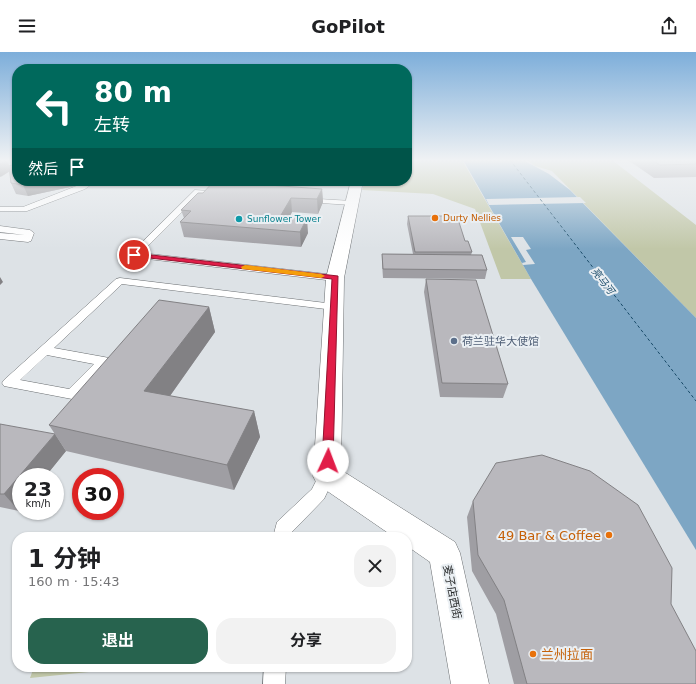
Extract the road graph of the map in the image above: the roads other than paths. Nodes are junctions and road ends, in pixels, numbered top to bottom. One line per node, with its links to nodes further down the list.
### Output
1 (75, 189): 5 (lane)
2 (354, 192): 4 (lane); 8 (street)
3 (229, 194): 8 (lane)
4 (298, 199)
5 (0, 209)
6 (0, 229): 7 (lane)
7 (0, 236)
8 (335, 278): 9 (street)
9 (334, 307): 10 (lane); 11 (street)
10 (44, 350): 10 (lane)
11 (327, 476): 12 (lane); 15 (street, 麦子店西街)
12 (283, 532)
13 (275, 672): 14 (lane)
14 (274, 684)
15 (470, 684)

